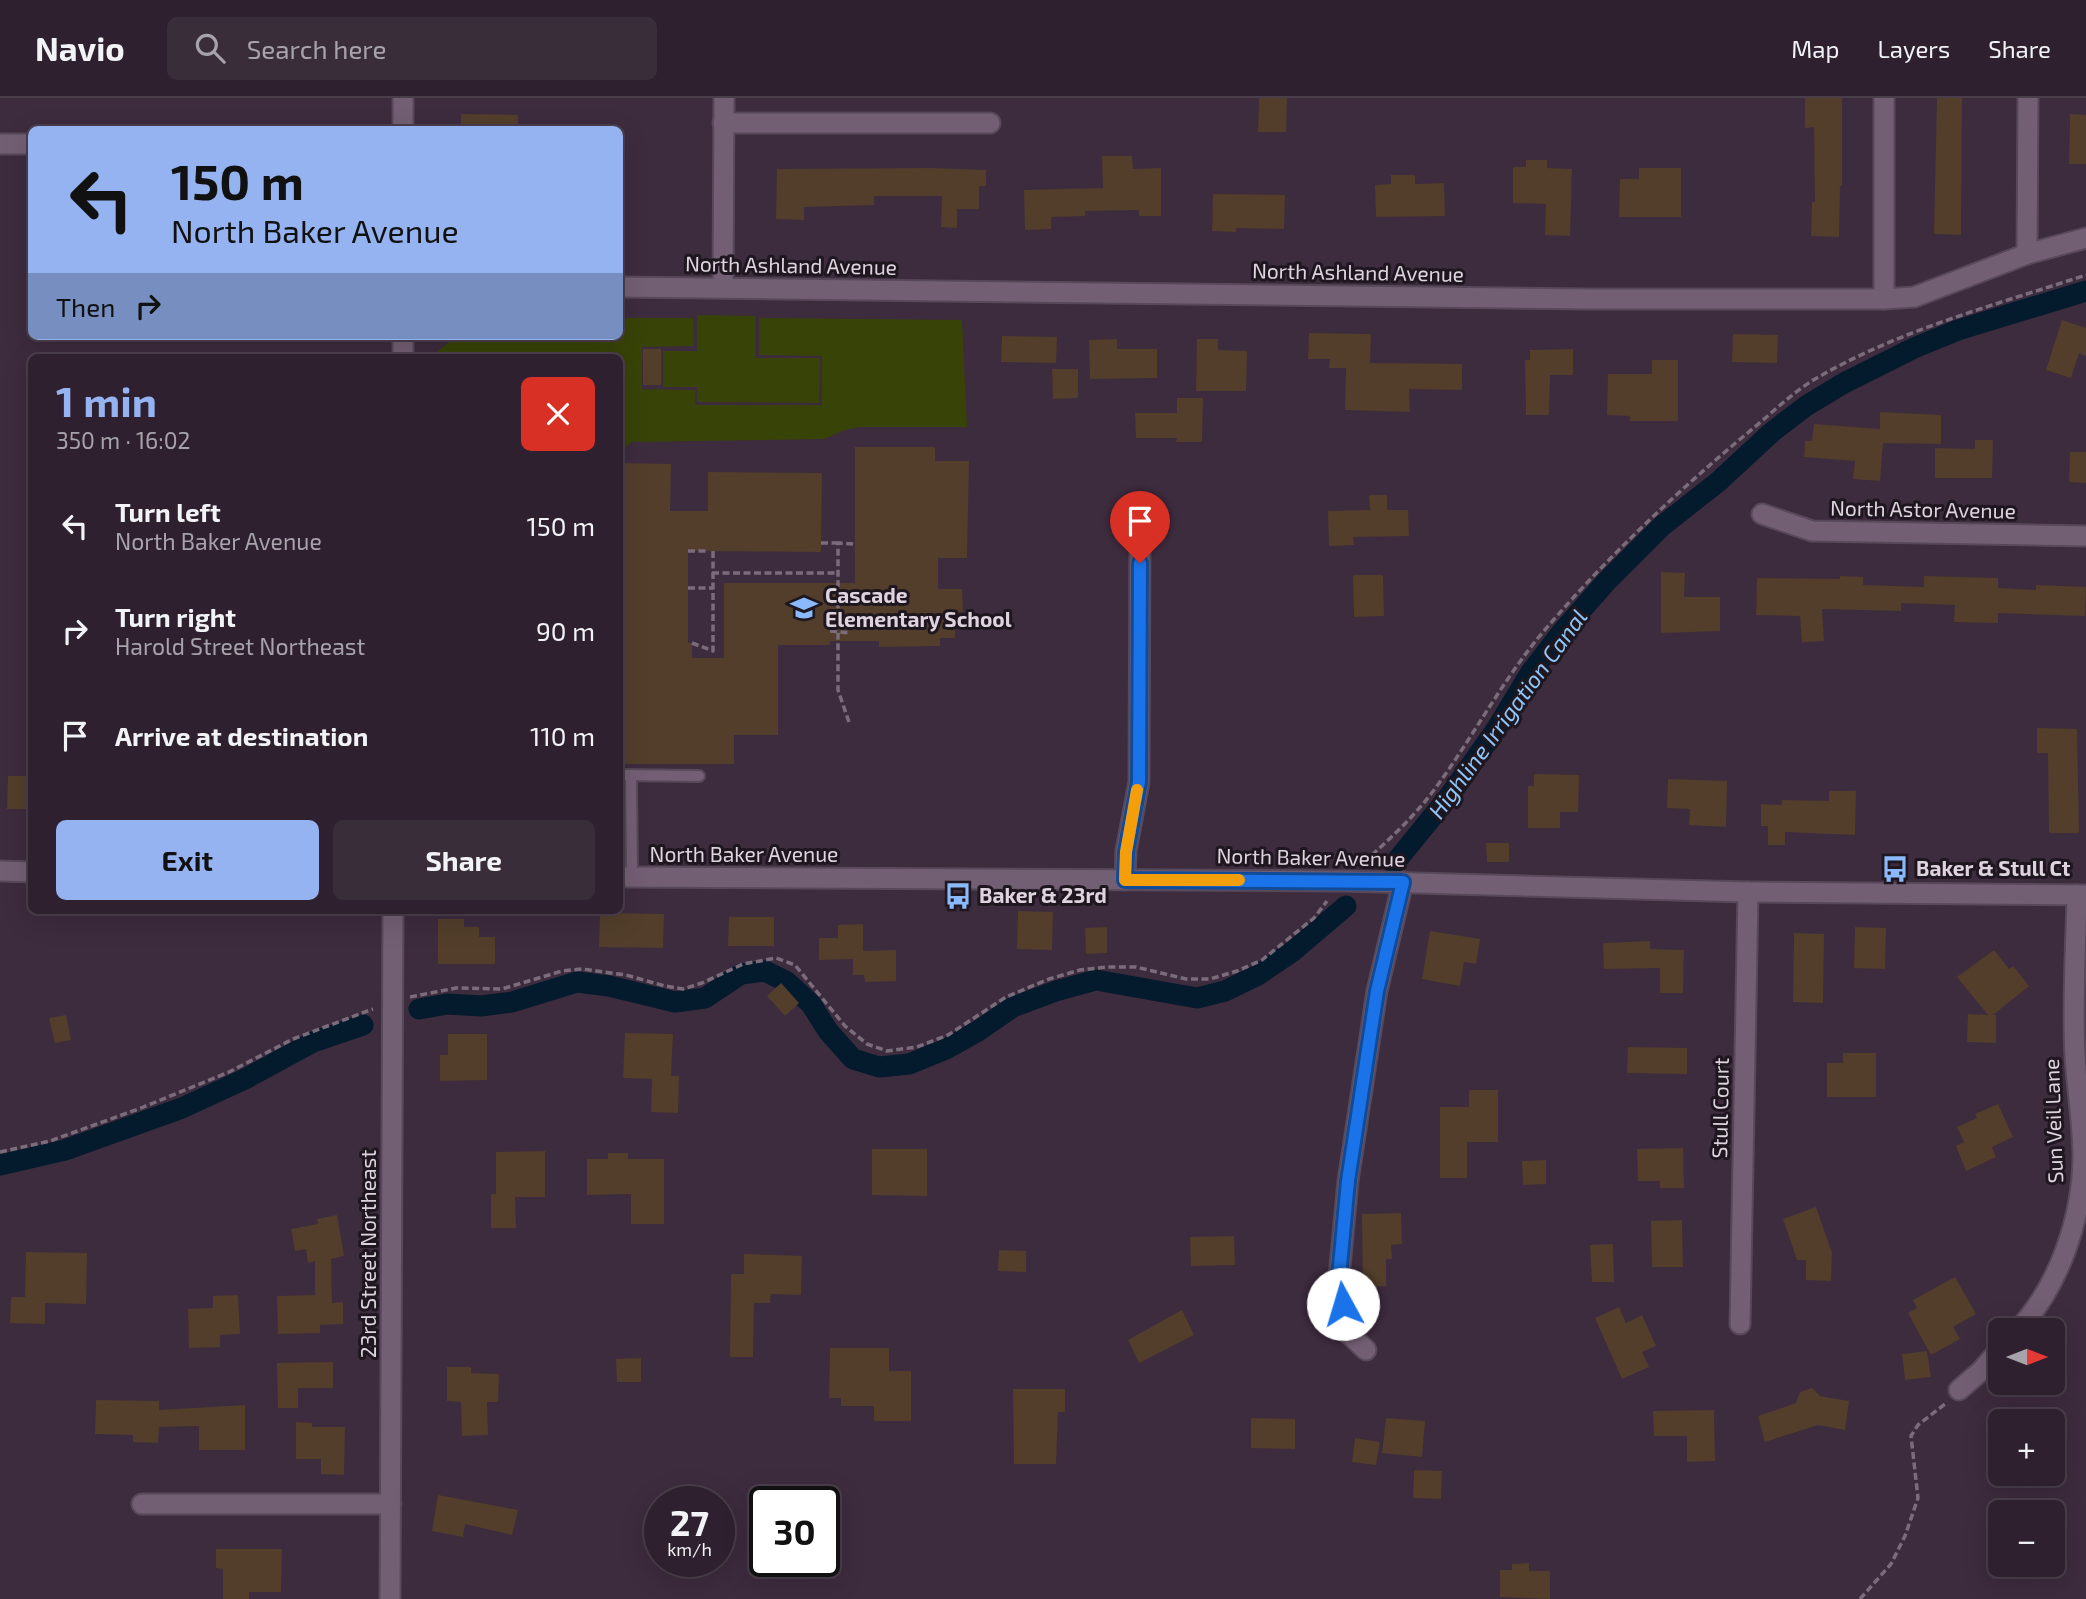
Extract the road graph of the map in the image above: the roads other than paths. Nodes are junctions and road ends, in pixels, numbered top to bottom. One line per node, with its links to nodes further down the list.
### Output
1 (403, 98): 7 (street)
2 (724, 98): 5 (street)
3 (1884, 98): 14 (street)
4 (2028, 98): 11 (street)
5 (723, 123): 6 (street); 13 (street)
6 (990, 123)
7 (403, 126)
8 (0, 144): 9 (street)
9 (28, 144)
10 (2086, 238): 11 (street, North Ashland Avenue)
11 (2027, 254): 14 (street, North Ashland Avenue)
12 (623, 287): 13 (street, North Ashland Avenue)
13 (723, 288): 14 (street, North Ashland Avenue)
14 (1884, 299)
15 (1762, 514): 17 (street, North Astor Avenue)
16 (1140, 535): 23 (street)
17 (2086, 536)
18 (625, 775): 19 (lane); 22 (lane)
19 (699, 776)
20 (0, 871): 21 (street)
21 (28, 872)
22 (626, 877): 23 (street, North Baker Avenue)
23 (1125, 880): 24 (street, North Baker Avenue)
24 (1403, 882): 25 (street, North Baker Avenue); 30 (street)
25 (1748, 892): 26 (street, North Baker Avenue); 29 (street, Stull Court)
26 (2081, 895): 28 (street, Sun Veil Lane)
27 (393, 914): 34 (street, 23rd Street Northeast)
28 (2029, 1318)
29 (1740, 1324)
30 (1366, 1350)
31 (1988, 1364): 32 (street)
32 (1959, 1390)
33 (142, 1504): 34 (street)
34 (391, 1504): 35 (street, 23rd Street Northeast)
35 (390, 1599)

